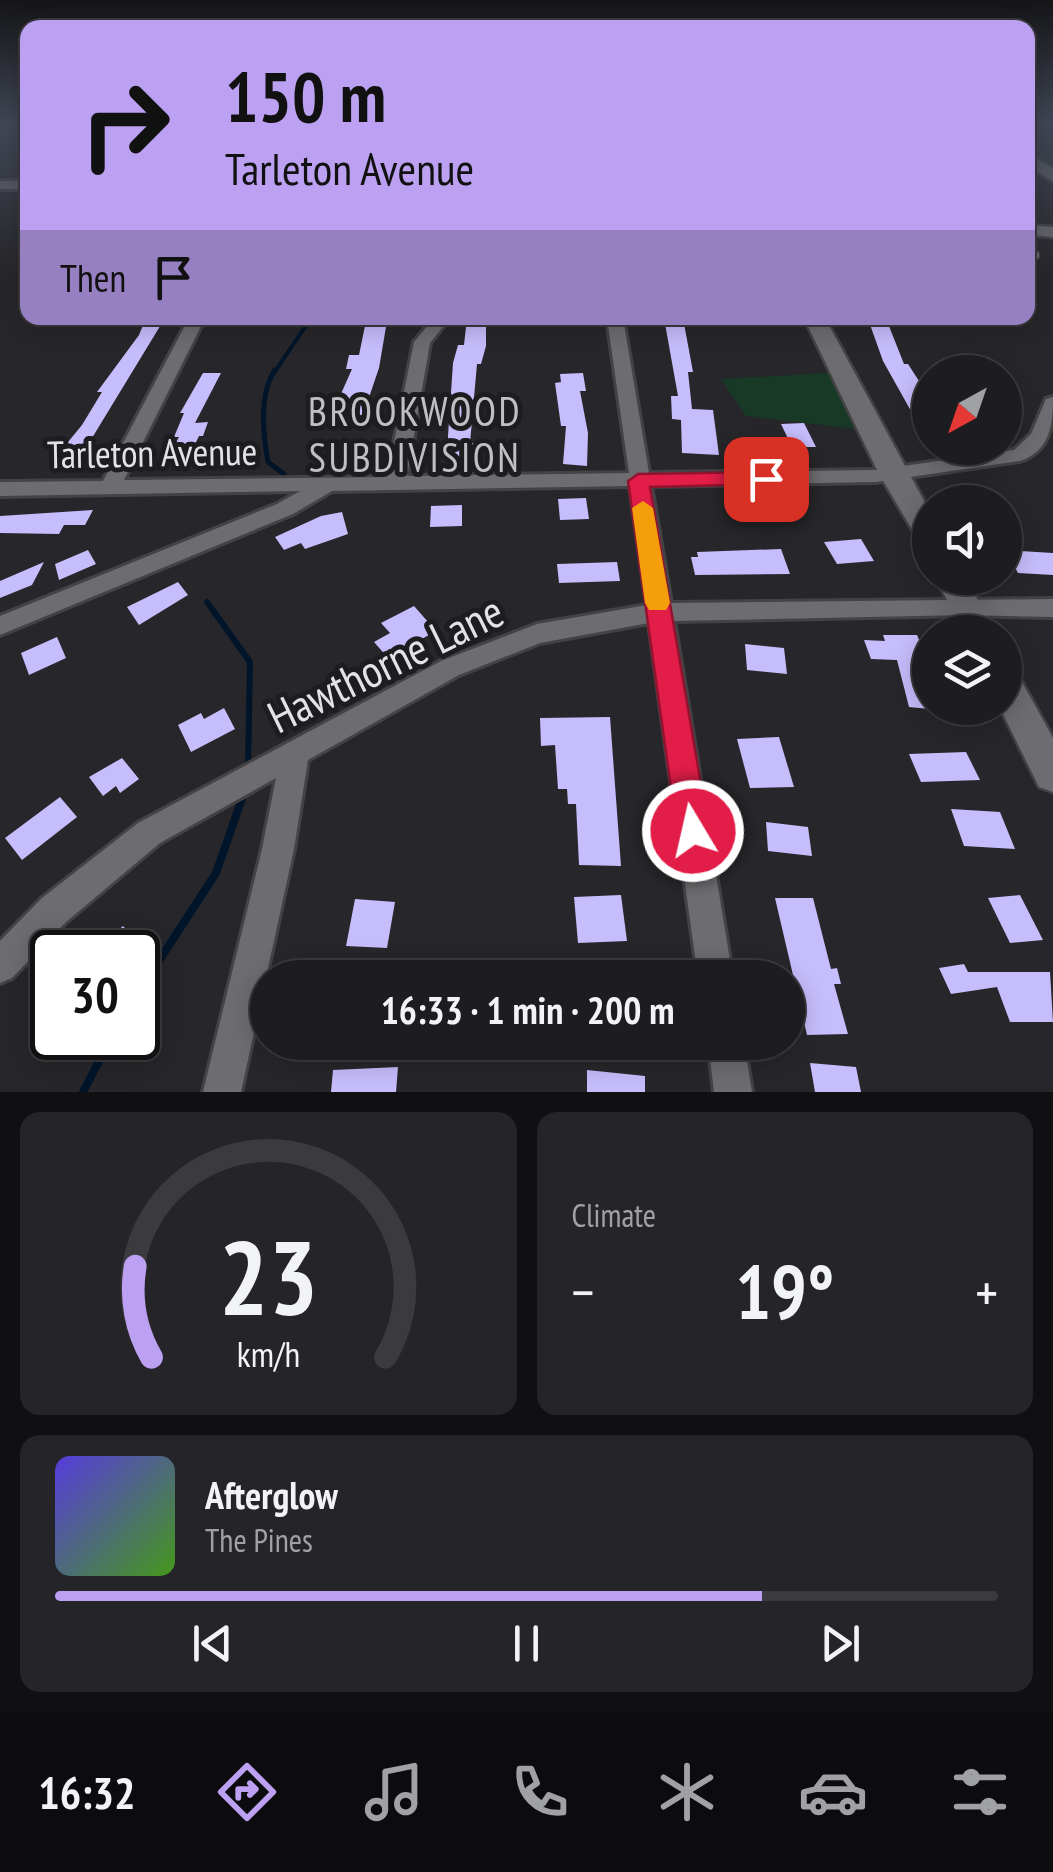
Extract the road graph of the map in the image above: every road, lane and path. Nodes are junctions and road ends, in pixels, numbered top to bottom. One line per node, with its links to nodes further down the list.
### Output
1 (192, 325): 10 (street)
2 (436, 325): 8 (street)
3 (616, 325): 7 (street)
4 (818, 325): 6 (street)
5 (1052, 408): 6 (street, Tarleton Avenue)
6 (892, 472): 7 (street, Tarleton Avenue); 12 (street)
7 (638, 481): 8 (street, Tarleton Avenue); 15 (street)
8 (396, 483): 9 (street, Tarleton Avenue)
9 (326, 485): 10 (street, Tarleton Avenue); 16 (street)
10 (110, 488): 11 (street, Tarleton Avenue)
11 (0, 489)
12 (912, 506)
13 (965, 605): 14 (street, Hawthorne Lane); 15 (street, Hawthorne Lane)
14 (1053, 608)
15 (659, 612): 18 (street, Hawthorne Lane); 20 (street)
16 (0, 626)
17 (1022, 716): 19 (street)
18 (296, 753): 21 (street, Hawthorne Lane); 23 (street)
19 (1053, 775)
20 (713, 960)
21 (0, 966)
22 (729, 1060): 24 (street)
23 (222, 1092)
24 (734, 1092)

